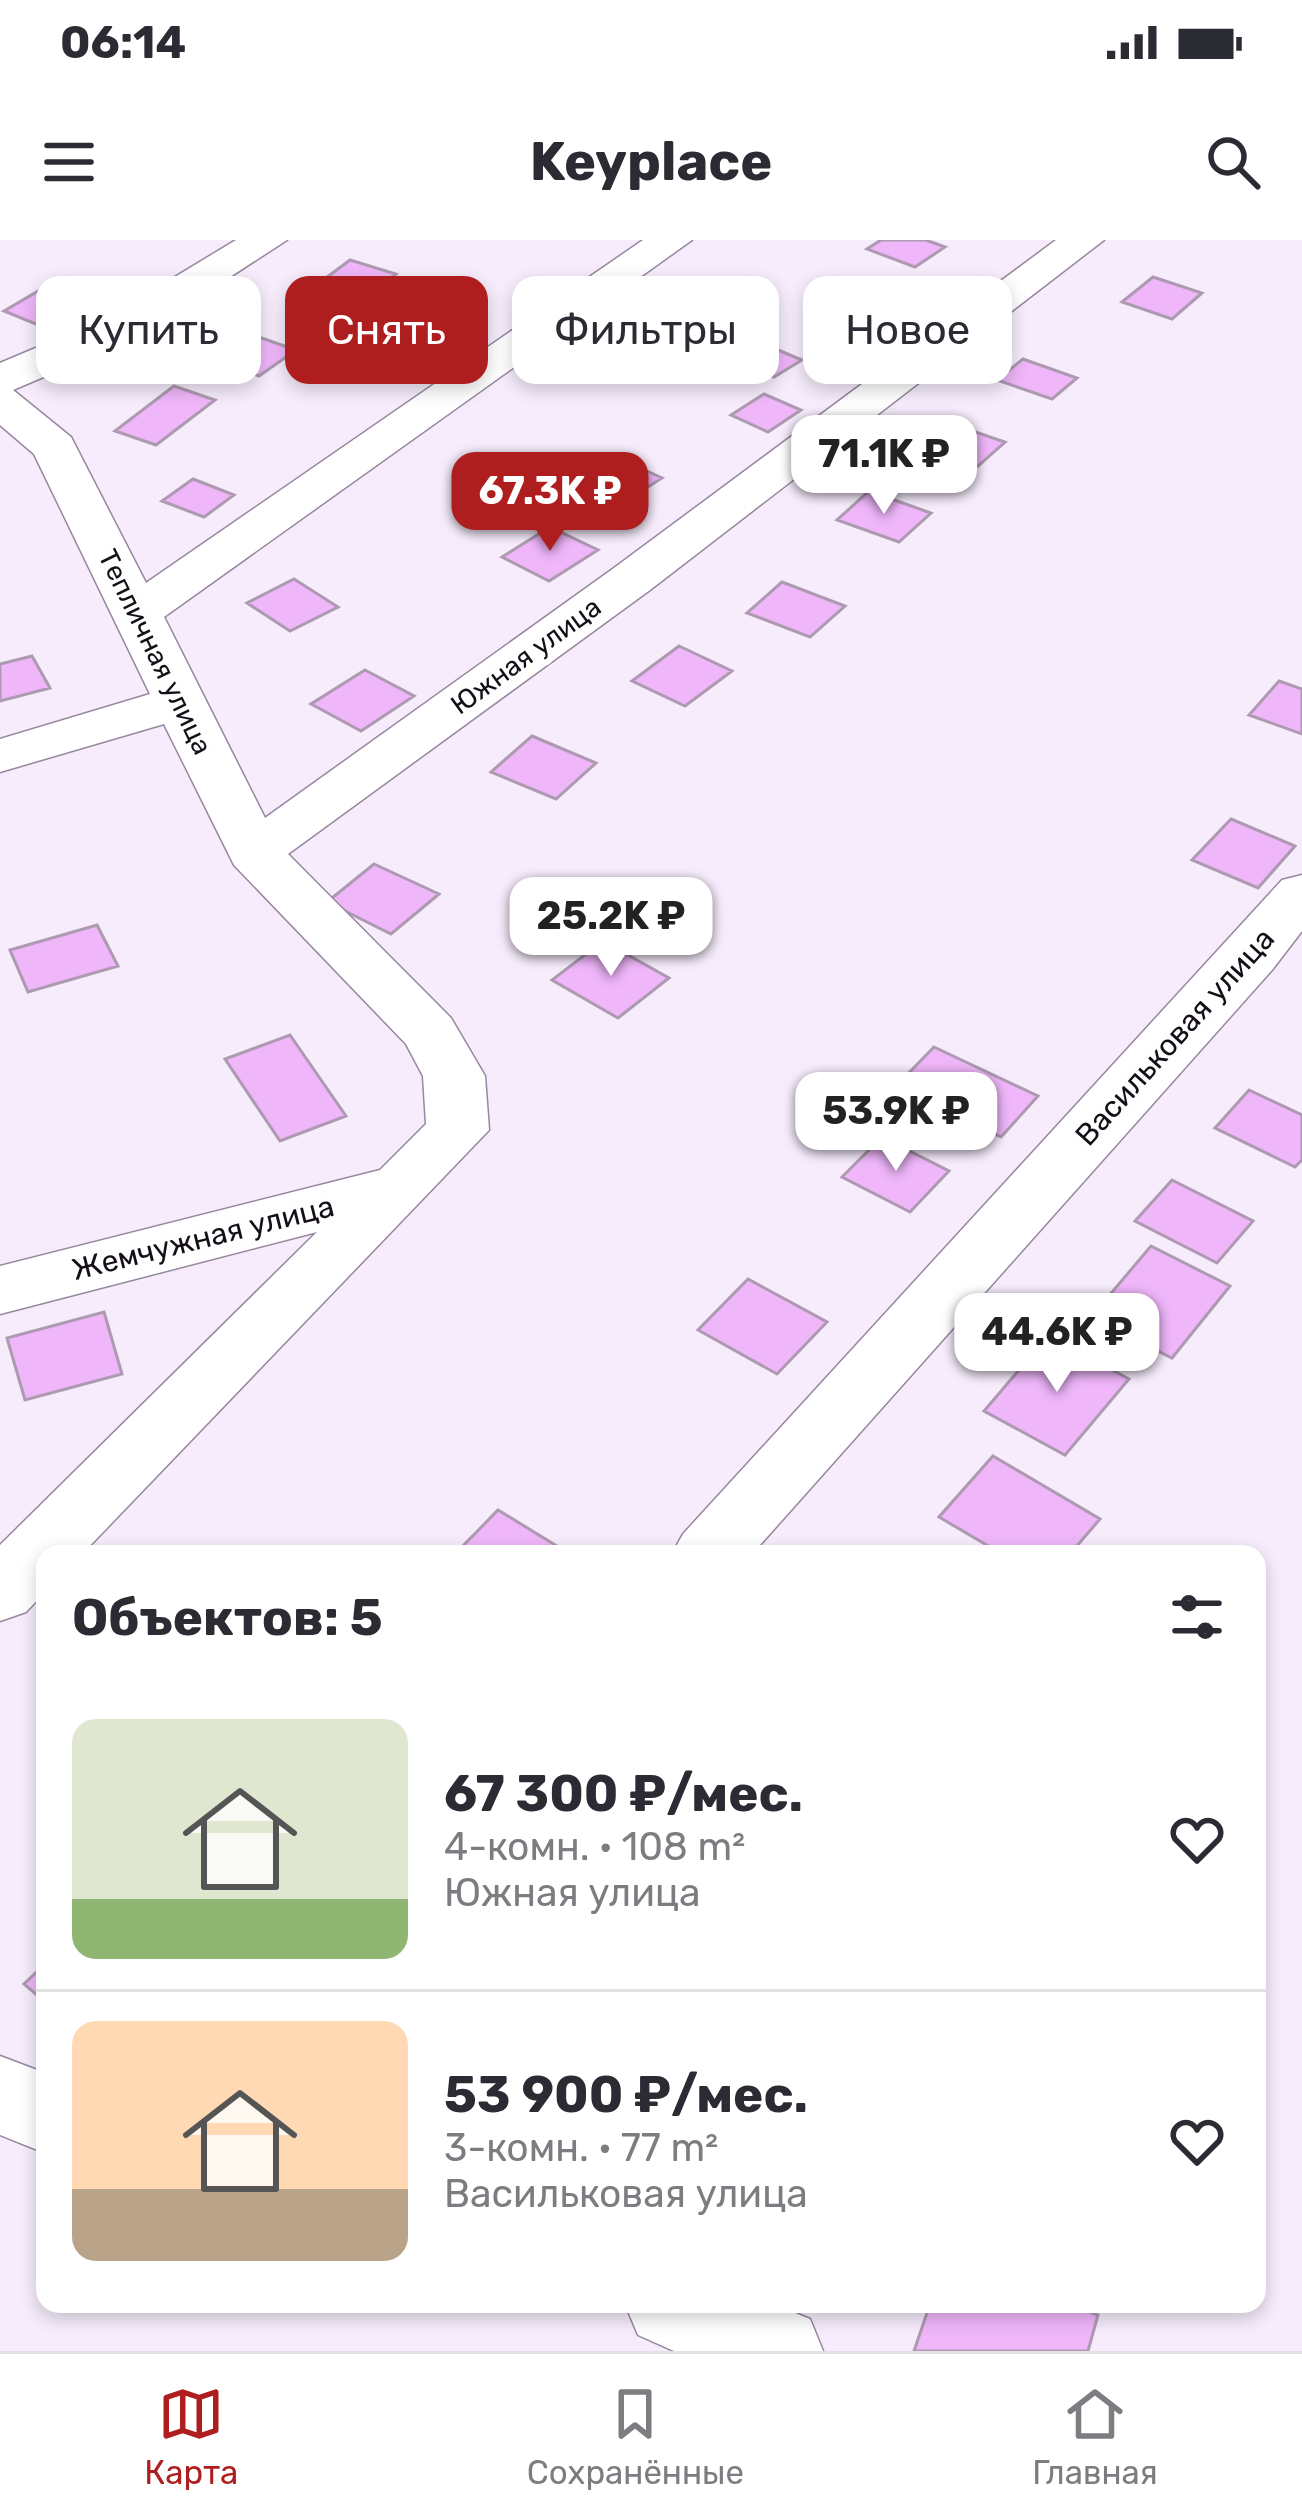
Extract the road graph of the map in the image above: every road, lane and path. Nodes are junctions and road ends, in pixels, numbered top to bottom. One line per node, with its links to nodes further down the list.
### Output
1 (266, 240): 4 (street)
2 (671, 240): 6 (street)
3 (1083, 240): 9 (street, Южная улица)
4 (0, 380)
5 (0, 401): 6 (street, Тепличная улица)
6 (136, 613): 7 (street, Тепличная улица)
7 (180, 702): 8 (street); 9 (street, Тепличная улица)
8 (0, 756)
9 (254, 852): 11 (street, Тепличная улица)
10 (1302, 893): 14 (street, Васильковая улица)
11 (406, 1186): 12 (street, Жемчужная улица); 13 (street, Тепличная улица)
12 (0, 1290)
13 (46, 1545)
14 (716, 1545)
15 (36, 1555): 16 (street, Тепличная улица)
16 (0, 1591)
17 (0, 2095): 18 (street)
18 (36, 2109)
19 (690, 2313): 20 (street)
20 (778, 2351)

